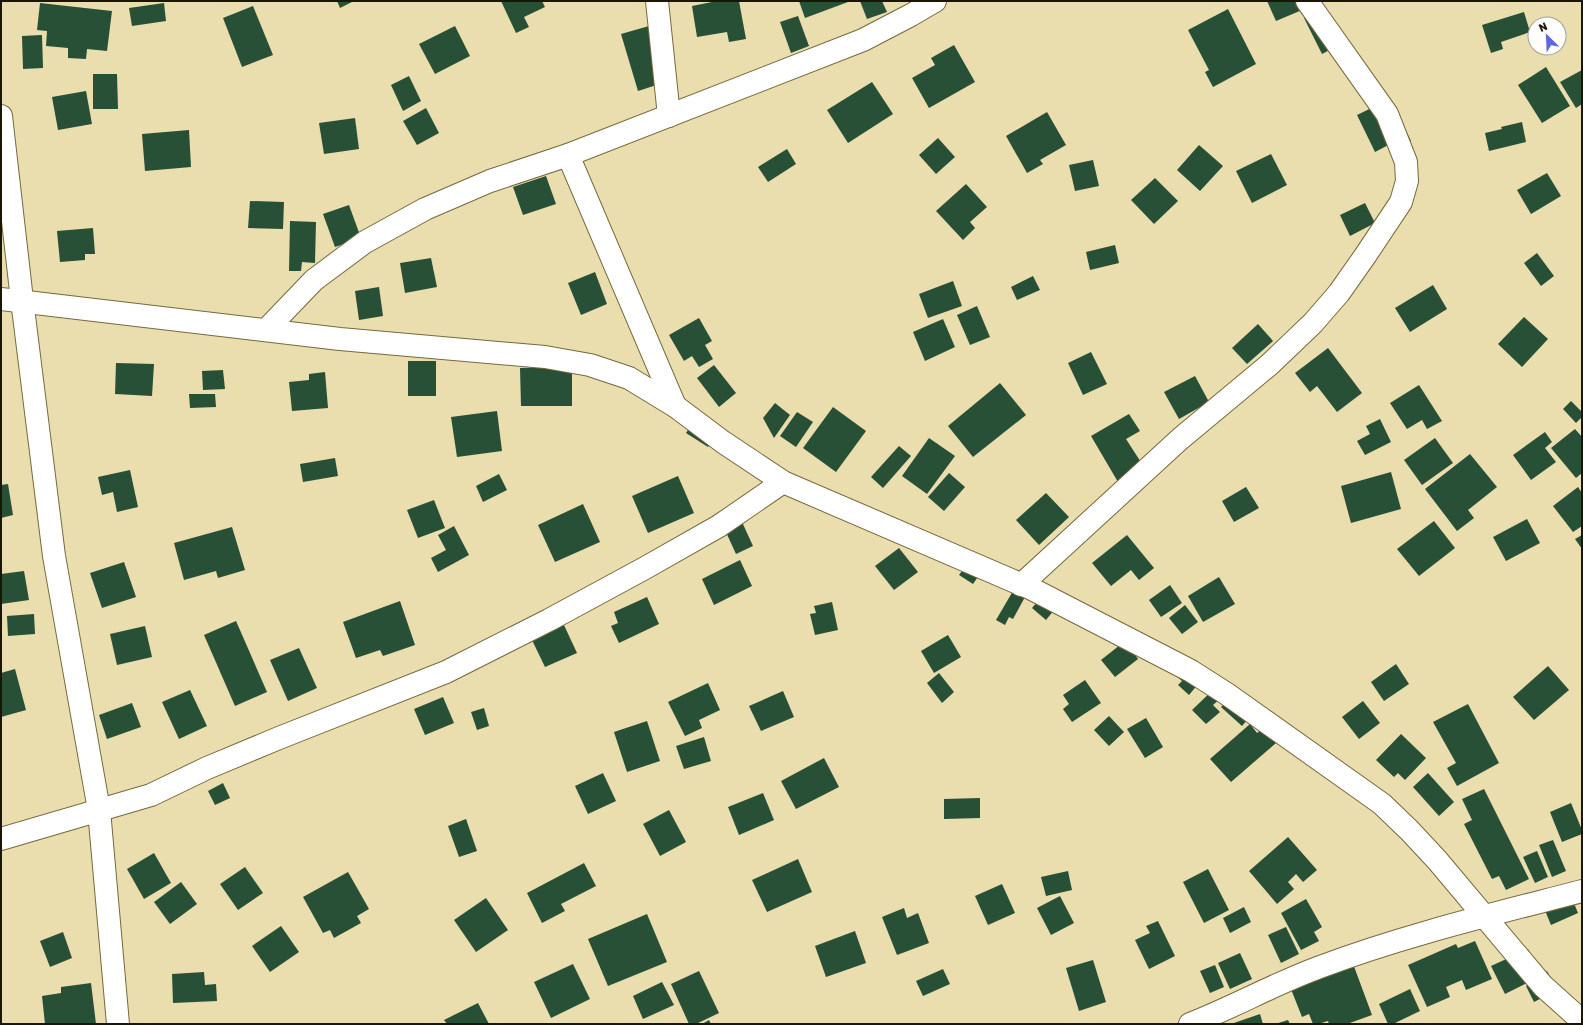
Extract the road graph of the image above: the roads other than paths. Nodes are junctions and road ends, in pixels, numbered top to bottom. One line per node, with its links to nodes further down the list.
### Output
1 (658, 1): 5 (street)
2 (935, 1): 5 (street)
3 (1307, 1): 11 (street)
4 (1, 116): 7 (street)
5 (668, 116): 6 (street)
6 (568, 155): 8 (street); 9 (street)
7 (12, 300): 8 (street); 12 (street)
8 (266, 330): 9 (street)
9 (675, 406): 10 (street)
10 (783, 482): 11 (street); 12 (street)
11 (1021, 584): 15 (street)
12 (99, 810): 13 (street); 17 (street)
13 (1, 839)
14 (1582, 891): 15 (street)
15 (1484, 917): 16 (street); 18 (street)
16 (1582, 1021)
17 (118, 1024)
18 (1190, 1024)

